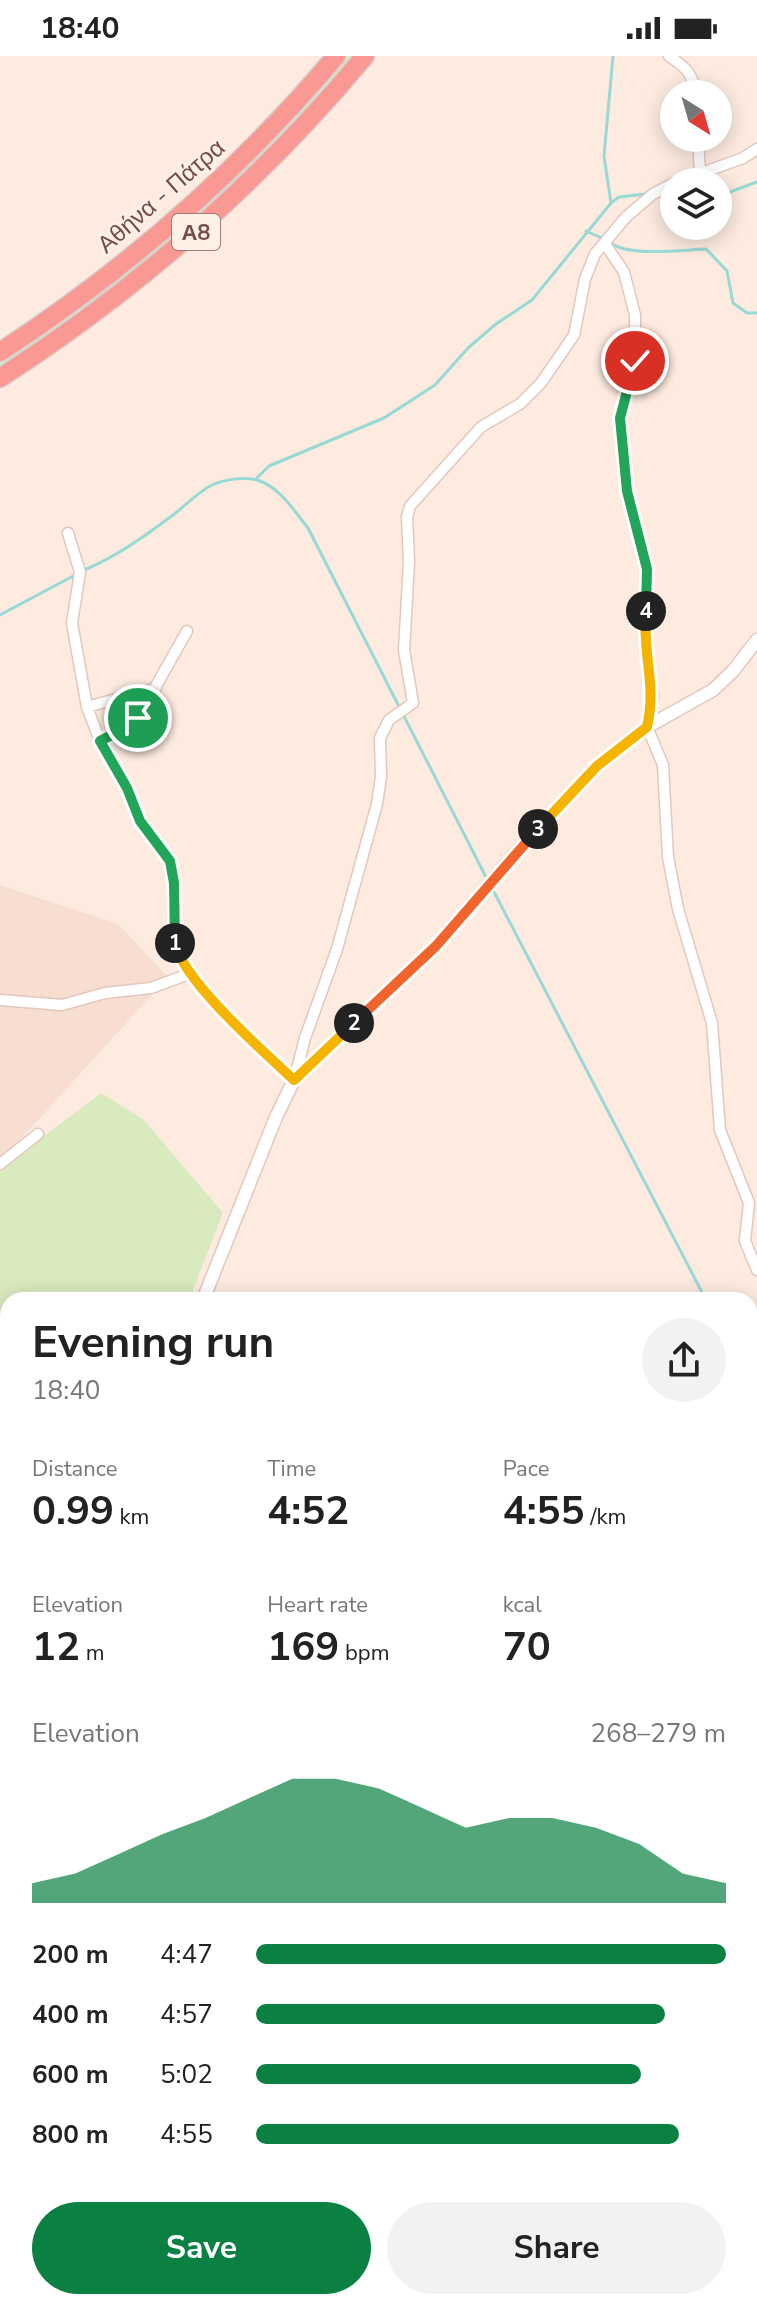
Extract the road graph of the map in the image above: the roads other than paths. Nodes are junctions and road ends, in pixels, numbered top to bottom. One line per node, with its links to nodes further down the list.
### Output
1 (336, 56): 9 (highway, Αθήνα - Πάτρα / Α8)
2 (365, 56): 10 (highway, Αθήνα - Πάτρα / Α8)
3 (669, 56): 4 (street)
4 (694, 80)
5 (757, 149): 6 (street)
6 (716, 168)
7 (660, 190): 8 (street)
8 (605, 244): 16 (street); 20 (street)
9 (0, 352)
10 (0, 378)
11 (68, 533): 15 (street)
12 (187, 631): 14 (street)
13 (757, 640): 16 (street)
14 (156, 688): 15 (street); 17 (street)
15 (87, 707): 17 (street)
16 (647, 727): 20 (street); 23 (street)
17 (100, 741): 18 (street)
18 (189, 974): 19 (street); 20 (street)
19 (0, 1000)
20 (294, 1080): 24 (street)
21 (38, 1134): 22 (street)
22 (0, 1164)
23 (757, 1270)
24 (206, 1292)

